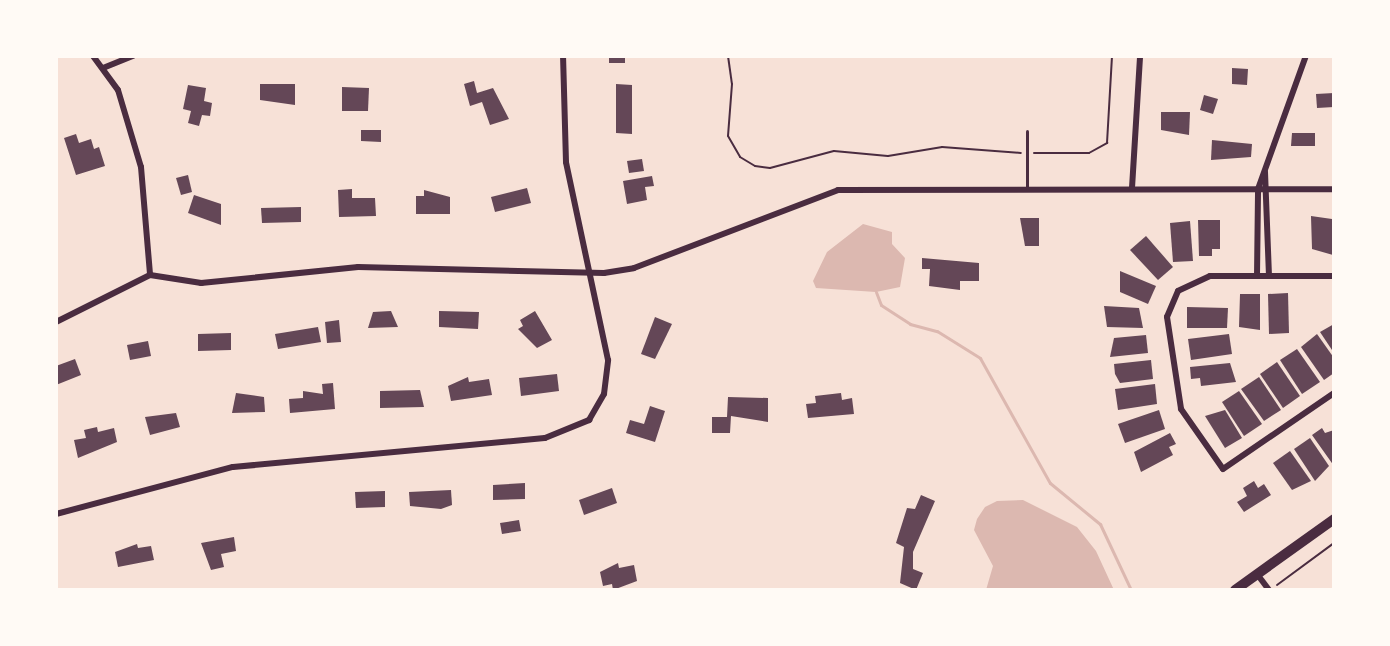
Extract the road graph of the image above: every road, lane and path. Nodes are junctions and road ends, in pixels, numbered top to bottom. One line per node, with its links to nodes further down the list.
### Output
1 (93, 56): 8 (street)
2 (133, 56): 8 (street)
3 (563, 56): 21 (street)
4 (728, 56): 10 (path)
5 (1112, 56): 11 (path)
6 (1140, 56): 14 (street)
7 (1306, 56): 12 (street)
8 (103, 68): 20 (street)
9 (1027, 131): 13 (lane)
10 (1020, 153)
11 (1034, 153)
12 (1265, 171): 15 (street); 16 (street)
13 (1027, 188): 14 (street); 21 (street)
14 (1132, 188): 15 (street)
15 (1258, 189): 16 (street); 18 (street)
16 (1269, 189): 17 (street); 19 (street)
17 (1334, 189)
18 (1258, 227): 19 (street); 22 (street)
19 (1269, 227): 23 (street)
20 (150, 275): 21 (street); 25 (street)
21 (589, 275): 27 (street)
22 (1257, 276): 23 (street); 26 (street)
23 (1269, 276): 24 (street)
24 (1334, 276)
25 (56, 322)
26 (1334, 393)
27 (56, 514)
28 (1334, 519): 30 (main road)
29 (1334, 543): 33 (path)
30 (1257, 574): 31 (main road); 33 (street)
31 (1249, 586): 32 (main road)
32 (1235, 590)
33 (1270, 590)

